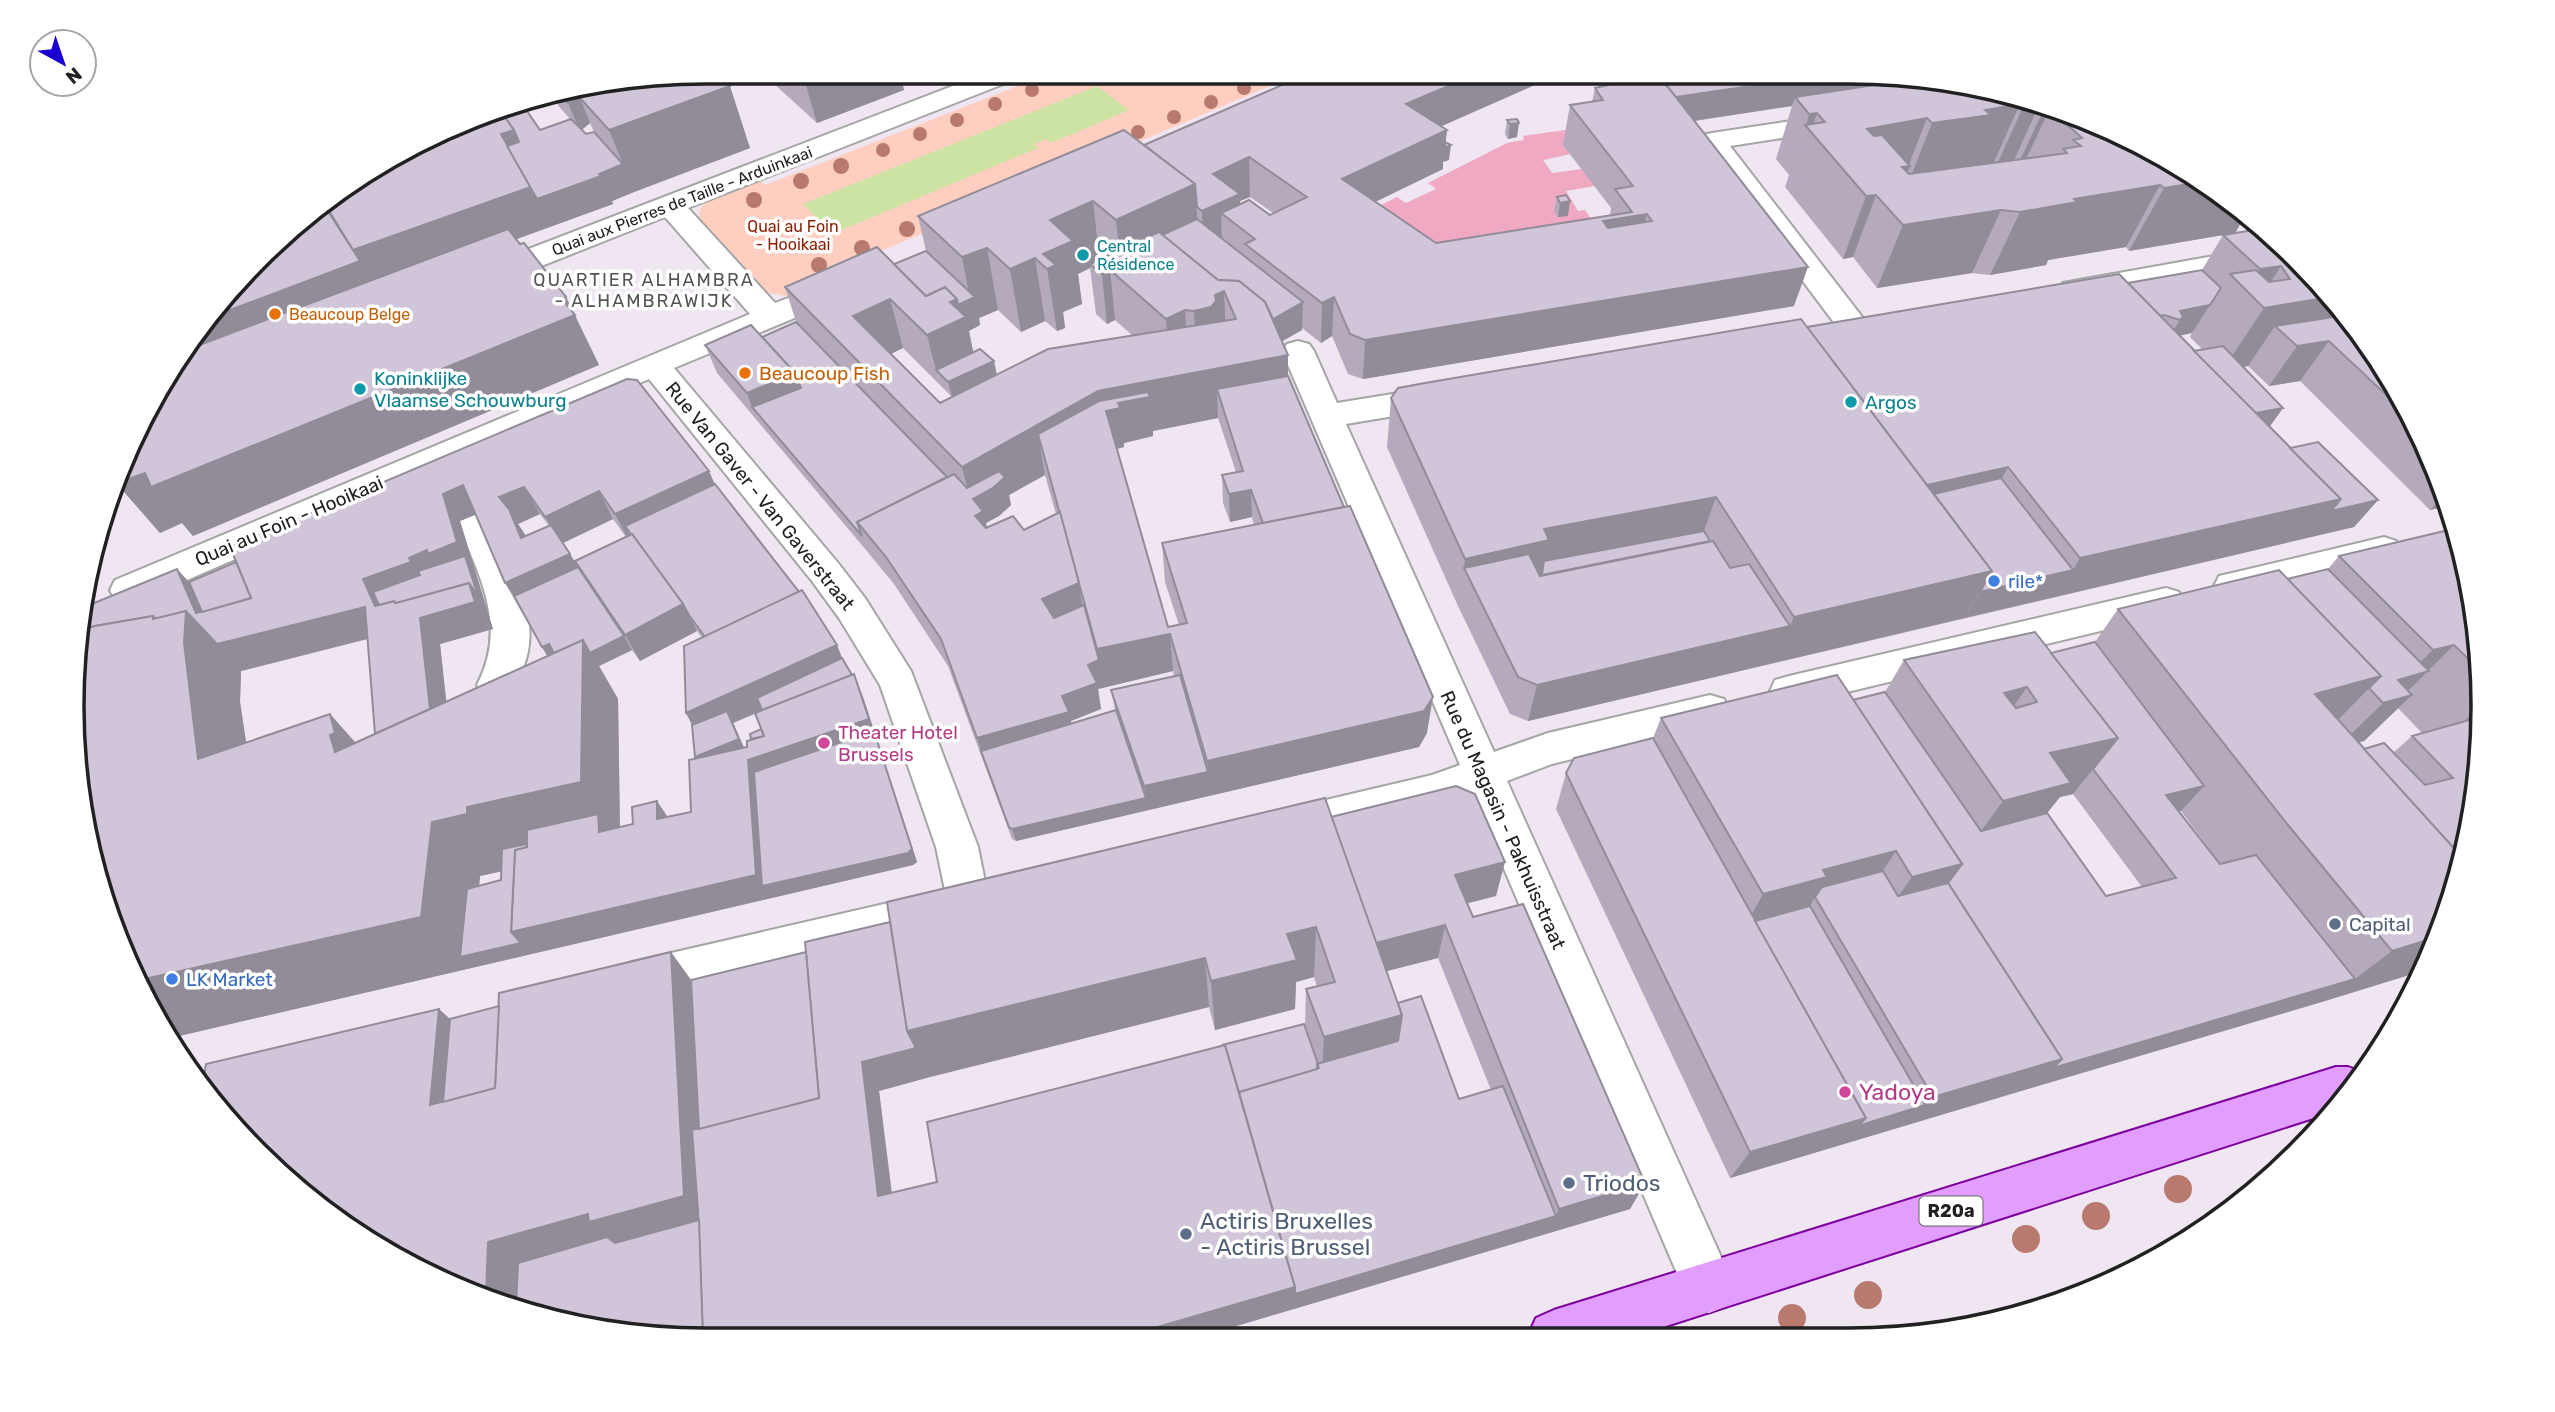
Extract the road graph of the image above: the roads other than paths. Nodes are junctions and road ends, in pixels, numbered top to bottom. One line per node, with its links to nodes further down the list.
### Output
1 (981, 84): 3 (street, Quai aux Pierres de Taille - Arduinkaai)
2 (1857, 119): 9 (street)
3 (671, 206): 6 (street, Quai aux Pierres de Taille - Arduinkaai); 8 (street)
4 (2276, 254): 7 (street)
5 (871, 275): 8 (street, Quai au Foin - Hooikaai)
6 (455, 289)
7 (2048, 295)
8 (770, 317): 11 (street, Quai au Foin - Hooikaai)
9 (1855, 329)
10 (1298, 351): 13 (street, Rue du Magasin - Pakhuisstraat)
11 (654, 365): 14 (street, Quai au Foin - Hooikaai); 20 (street, Rue Van Gaver - Van Gaverstraat)
12 (1476, 392): 13 (street)
13 (1327, 416): 18 (street, Rue du Magasin - Pakhuisstraat)
14 (442, 456): 16 (street, Quai au Foin - Hooikaai); 17 (street)
15 (2417, 542): 18 (street)
16 (98, 602)
17 (496, 685)
18 (1482, 773): 19 (street); 22 (street, Rue du Magasin - Pakhuisstraat)
19 (1243, 837)
20 (593, 992)
21 (2339, 1089): 22 (main road, R20a)
22 (1709, 1288): 23 (main road, R20a)
23 (1580, 1328)

